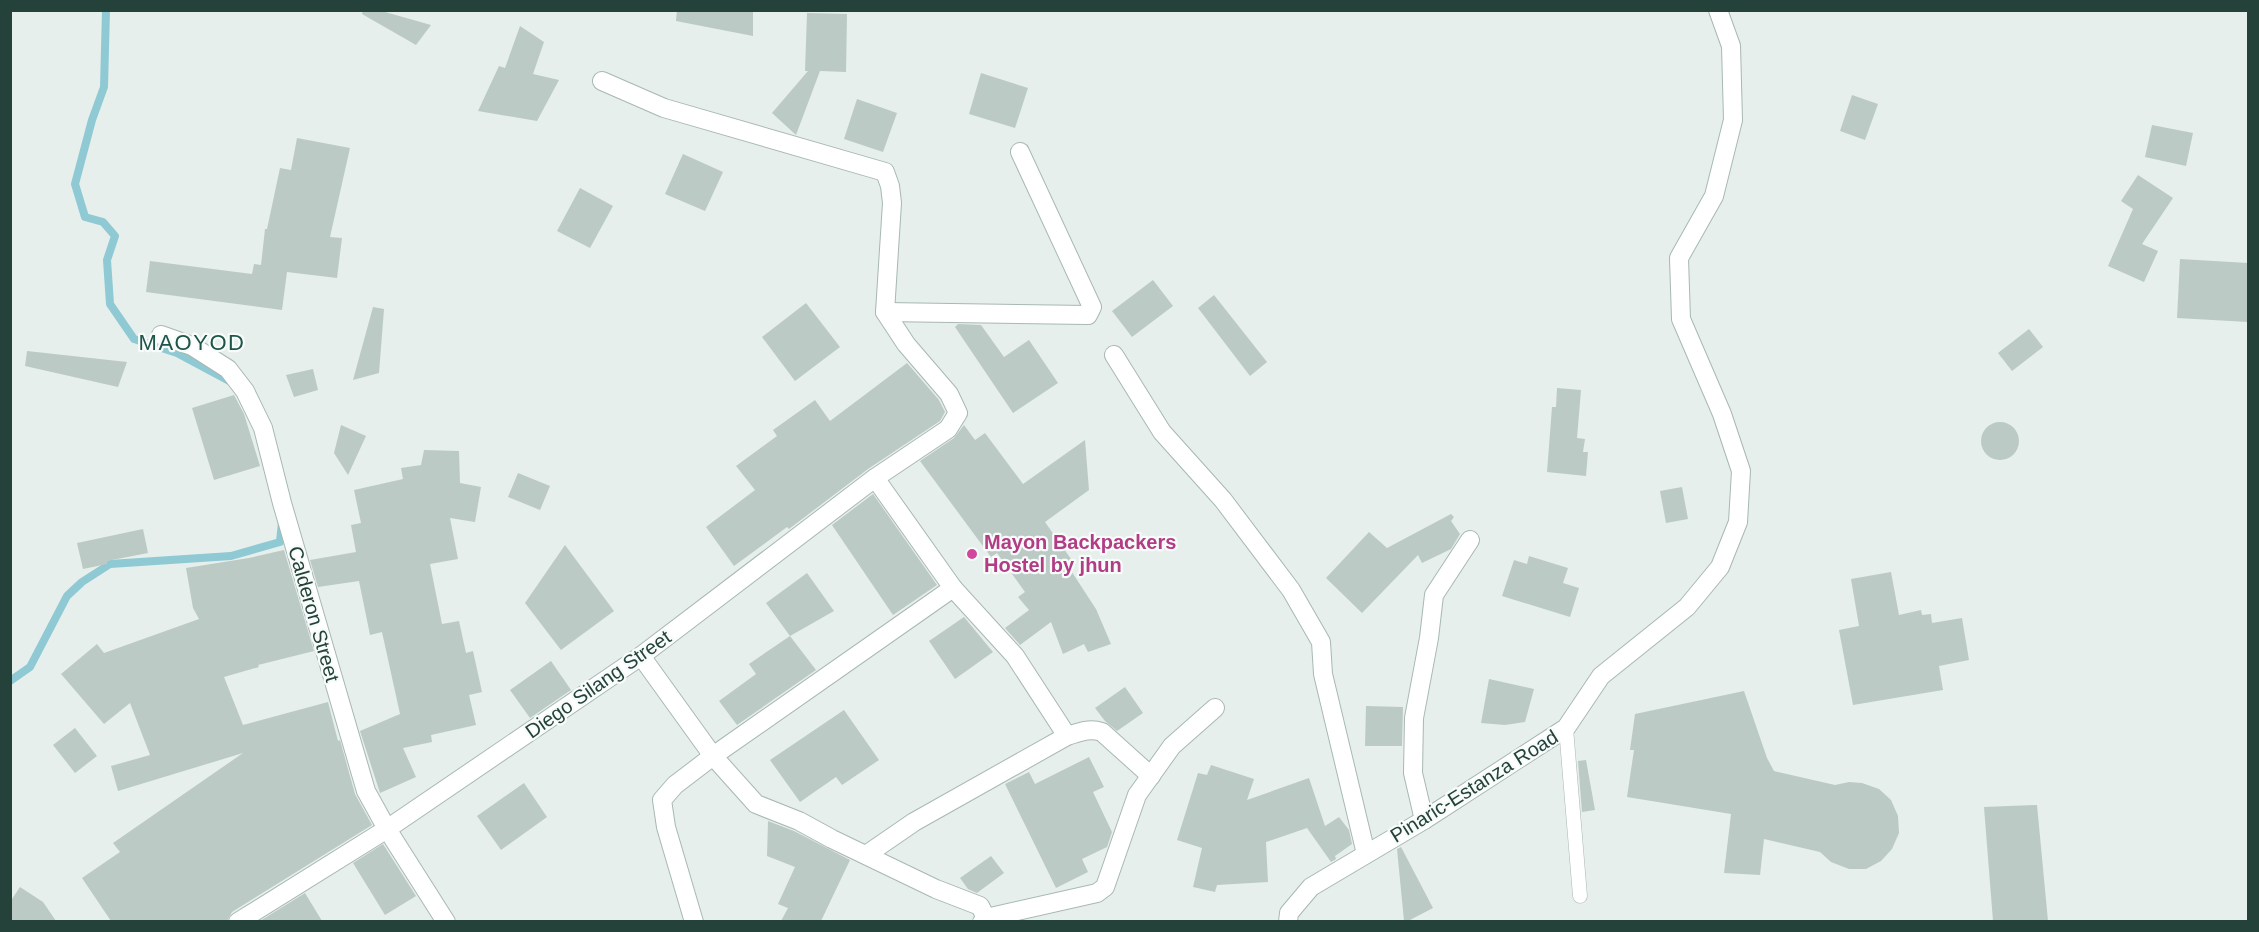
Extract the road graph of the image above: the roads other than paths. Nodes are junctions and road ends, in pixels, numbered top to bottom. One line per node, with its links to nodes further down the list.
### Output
1 (1718, 10): 12 (street, Pinaric-Estanza Road)
2 (602, 81): 4 (street)
3 (1020, 152): 4 (street)
4 (885, 312): 7 (street, Diego Silang Street)
5 (161, 335): 17 (street, Calderon Street)
6 (1114, 355): 18 (street)
7 (874, 478): 9 (street); 10 (street, Diego Silang Street)
8 (1470, 540): 16 (street)
9 (952, 588): 13 (street); 14 (street)
10 (641, 656): 14 (street); 17 (street, Diego Silang Street)
11 (1215, 708): 15 (street)
12 (1566, 728): 16 (street, Pinaric-Estanza Road); 20 (lane)
13 (1067, 736): 15 (street); 19 (street)
14 (712, 756): 19 (street); 24 (street)
15 (1151, 776): 21 (street)
16 (1424, 820): 18 (street, Pinaric-Estanza Road)
17 (387, 829): 22 (street, Diego Silang Street); 23 (street, Calderon Street)
18 (1366, 854): 25 (street, Pinaric-Estanza Road)
19 (866, 855): 21 (street)
20 (1580, 896)
21 (984, 920)
22 (238, 921)
23 (446, 921)
24 (694, 921)
25 (1288, 921)

